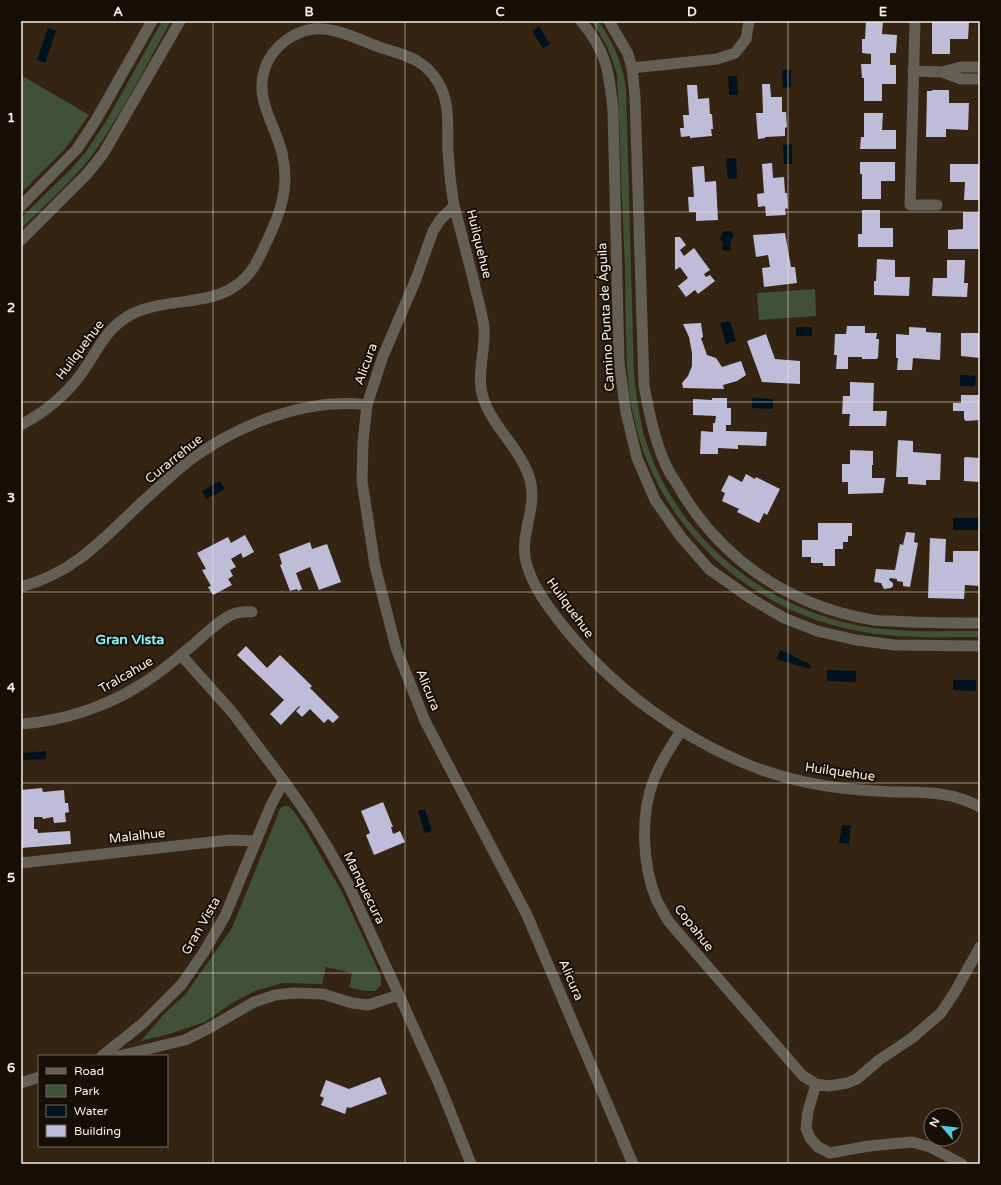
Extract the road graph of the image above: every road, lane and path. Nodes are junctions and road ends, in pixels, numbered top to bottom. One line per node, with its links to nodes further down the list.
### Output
1 (152, 21): 13 (street)
2 (180, 21): 15 (street)
3 (581, 21): 21 (street, Camino Punta de Águila)
4 (609, 21): 8 (street)
5 (749, 21): 8 (street)
6 (915, 21): 9 (street)
7 (980, 67): 10 (street)
8 (632, 68): 20 (street)
9 (913, 71): 10 (street); 12 (street)
10 (942, 72): 11 (street)
11 (980, 79)
12 (937, 205)
13 (21, 206)
14 (454, 206): 16 (street, Alicura); 17 (street, Huilquehue); 24 (street, Huilquehue)
15 (21, 240)
16 (367, 405): 18 (street, Curarrehue); 37 (street, Alicura)
17 (21, 425)
18 (21, 587)
19 (252, 612): 22 (street, Tralcahue)
20 (980, 623)
21 (980, 646)
22 (181, 655): 23 (street, Tralcahue); 25 (street, Manquecura)
23 (21, 724)
24 (681, 731): 26 (street, Huilquehue); 35 (street, Copahue)
25 (284, 781): 27 (street, Gran Vista); 30 (street, Manquecura)
26 (980, 807)
27 (256, 841): 28 (street, Malalhue); 31 (street, Gran Vista)
28 (21, 864)
29 (980, 947): 35 (street)
30 (400, 995): 32 (street); 36 (street, Manquecura)
31 (103, 1055)
32 (123, 1055)
33 (38, 1078): 34 (street)
34 (21, 1082)
35 (816, 1084): 38 (street)
36 (471, 1164)
37 (633, 1164)
38 (962, 1164)

